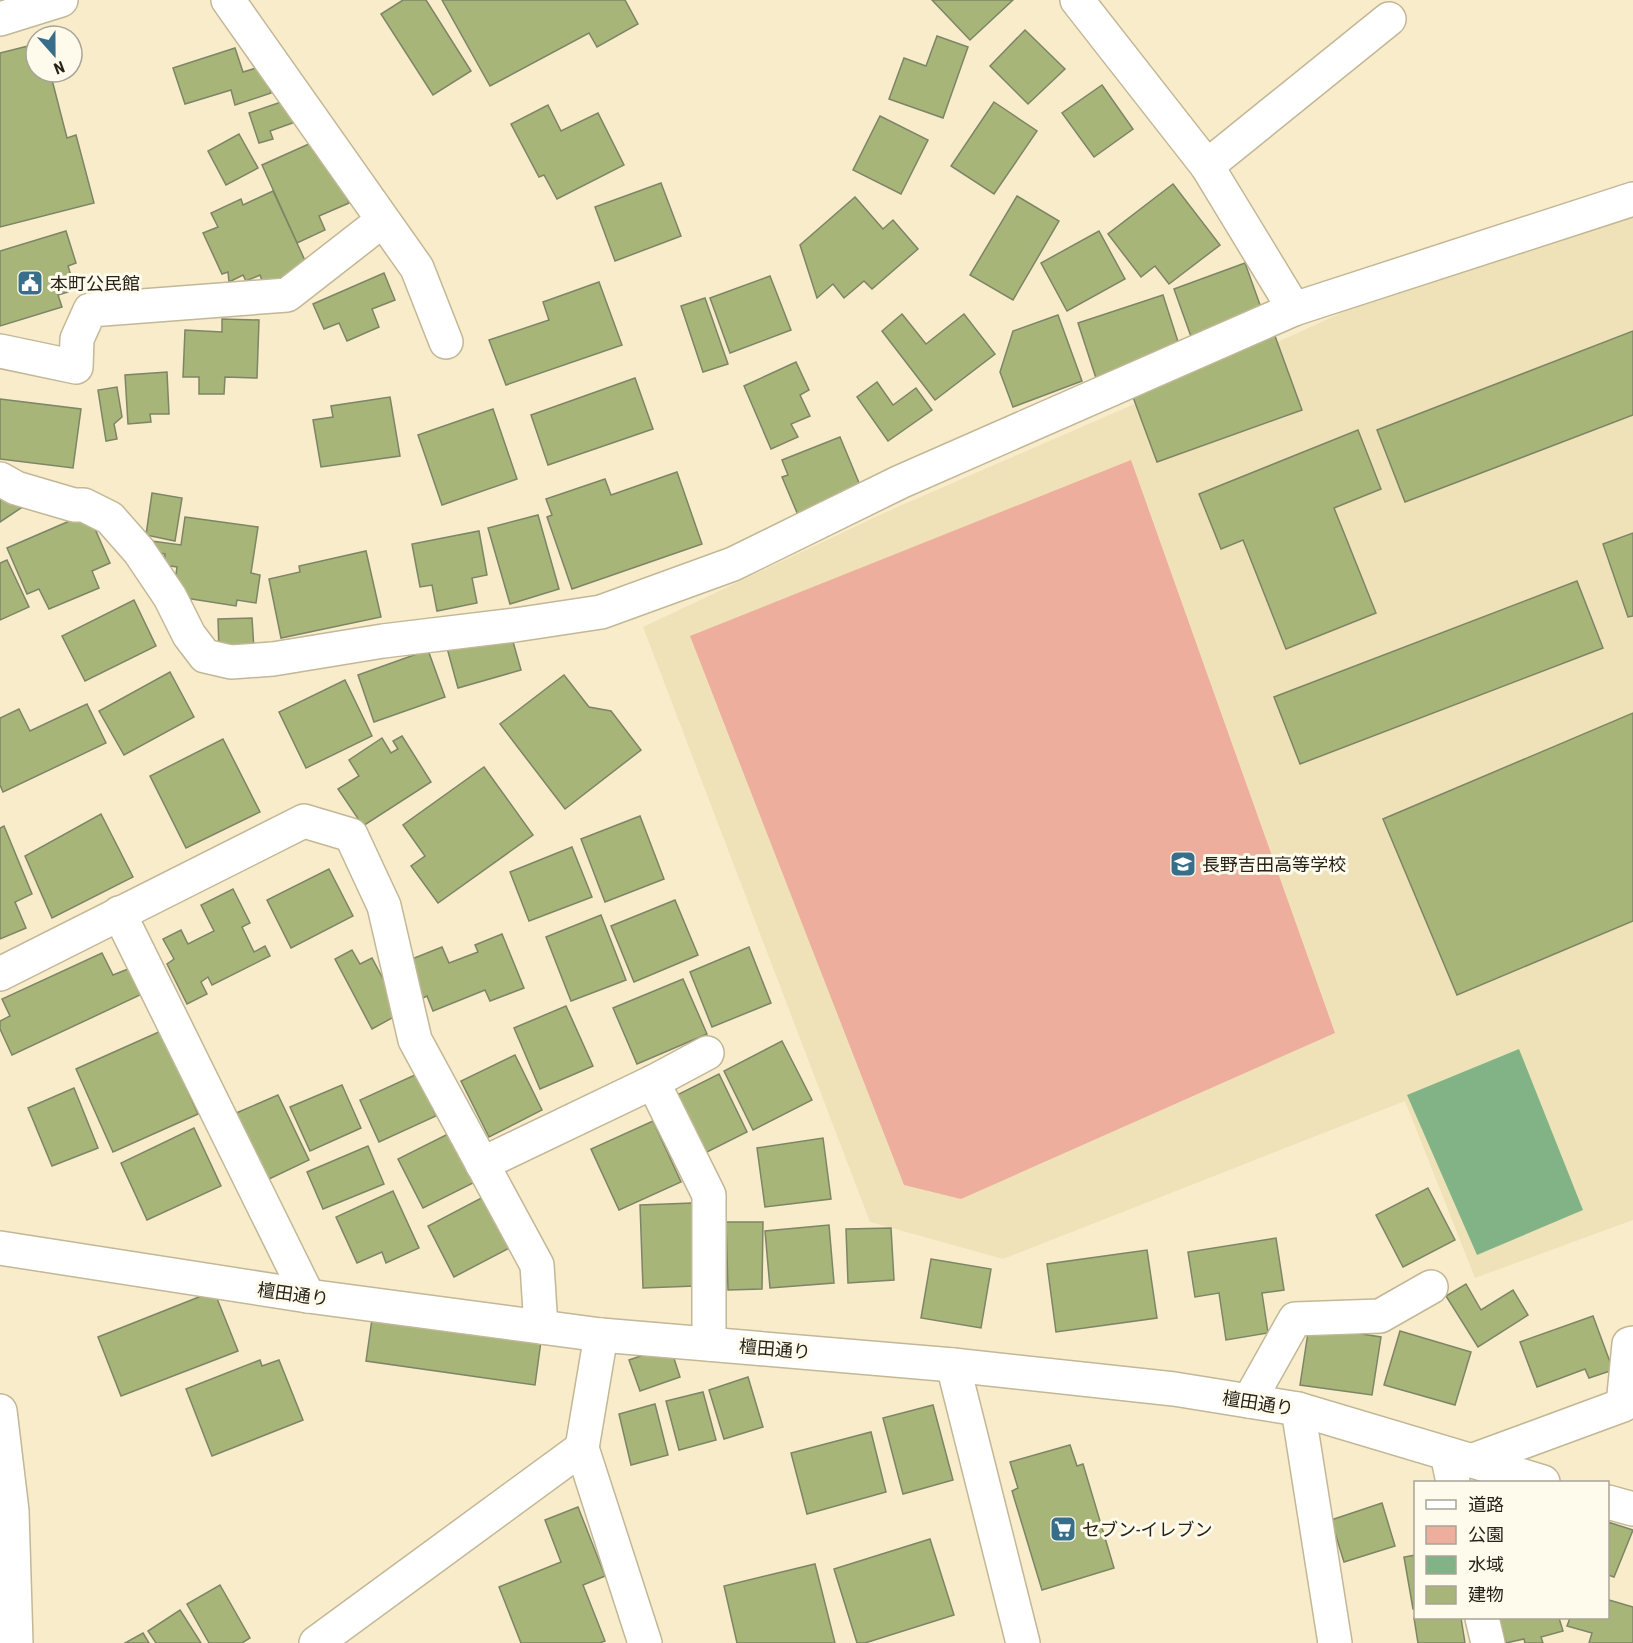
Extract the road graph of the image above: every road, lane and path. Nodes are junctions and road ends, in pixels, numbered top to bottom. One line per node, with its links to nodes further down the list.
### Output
1 (62, 0): 4 (street)
2 (228, 0): 8 (street)
3 (1077, 0): 6 (street)
4 (0, 19)
5 (1389, 19): 6 (street)
6 (1206, 166): 9 (street)
7 (1633, 199): 9 (street)
8 (382, 221): 10 (street); 11 (street)
9 (1294, 309): 12 (street)
10 (446, 342)
11 (0, 351)
12 (0, 479)
13 (119, 913): 14 (street); 17 (street); 20 (street)
14 (0, 974)
15 (707, 1053): 16 (street)
16 (653, 1082): 17 (street); 24 (street)
17 (482, 1164): 21 (street)
18 (0, 1248): 20 (street, 檀田通り)
19 (1431, 1287): 26 (street)
20 (308, 1296): 21 (street, 檀田通り)
21 (541, 1327): 22 (street, 檀田通り)
22 (601, 1335): 24 (street, 檀田通り); 29 (street)
23 (1633, 1343): 30 (street)
24 (709, 1344): 25 (street, 檀田通り)
25 (953, 1365): 26 (street, 檀田通り); 39 (street)
26 (1249, 1401): 27 (street, 檀田通り)
27 (1298, 1408): 30 (street, 檀田通り); 40 (street)
28 (0, 1411): 34 (street)
29 (582, 1448): 37 (street); 38 (street)
30 (1457, 1466): 31 (street, 檀田通り)
31 (1539, 1481)
32 (1609, 1502): 33 (street)
33 (1633, 1509)
34 (6, 1512): 36 (street)
35 (1482, 1619): 41 (street)
36 (16, 1643)
37 (316, 1643)
38 (645, 1643)
39 (1023, 1643)
40 (1335, 1643)
41 (1488, 1643)

